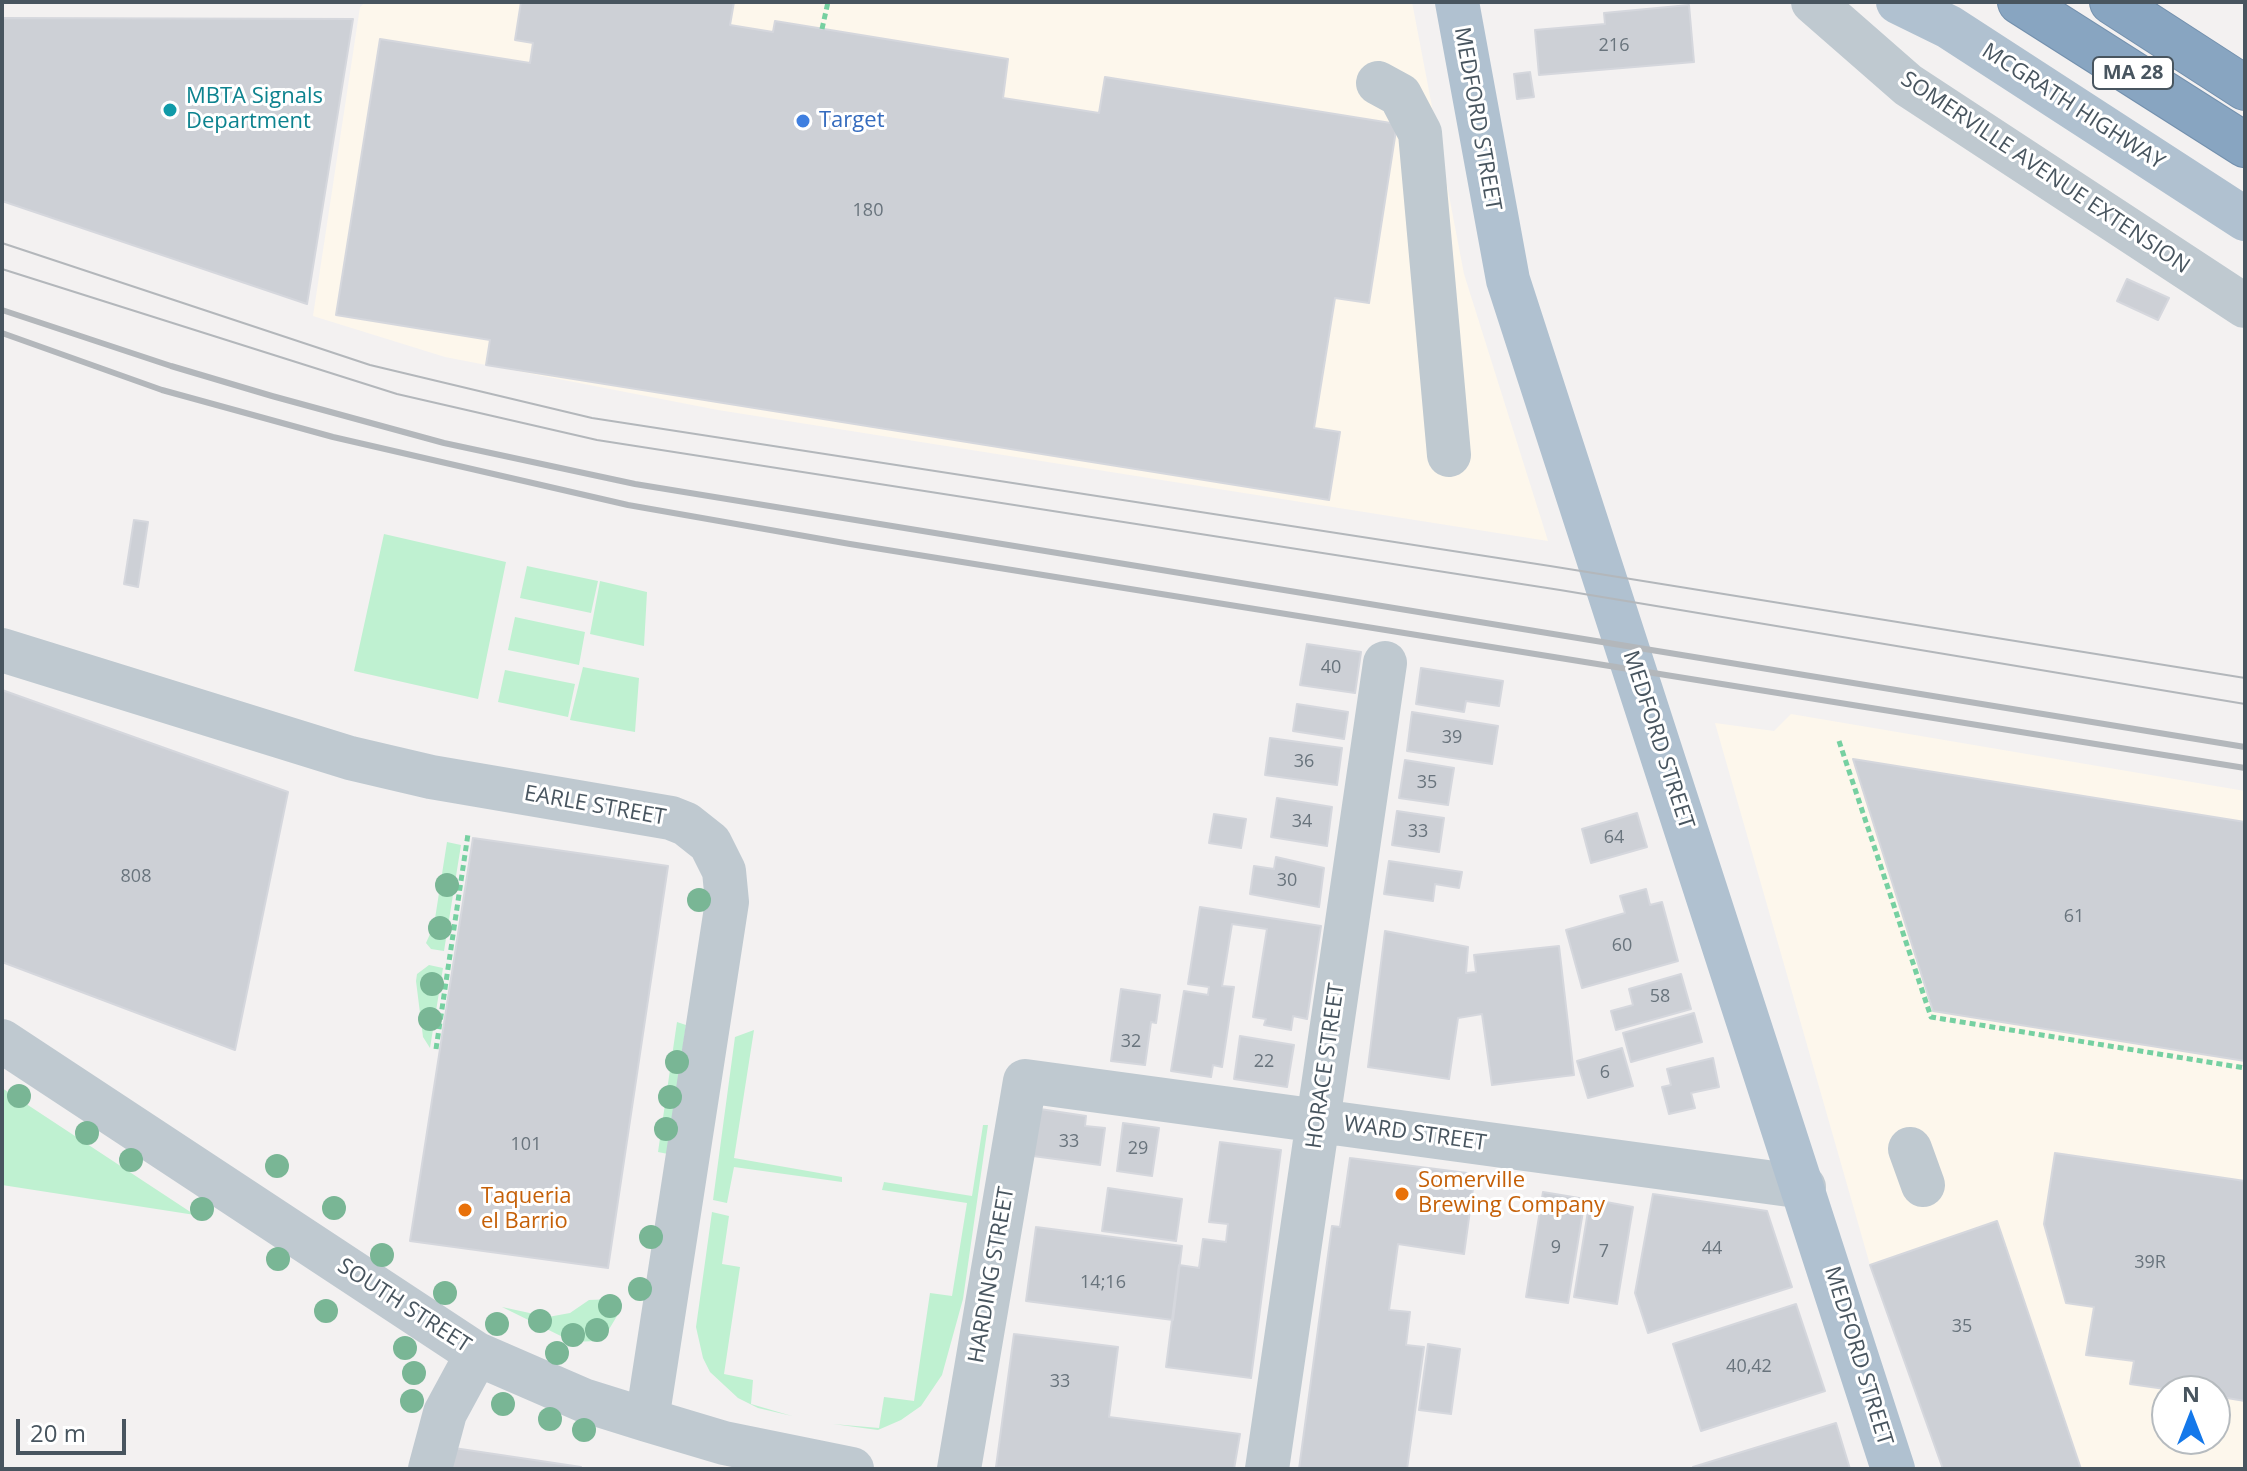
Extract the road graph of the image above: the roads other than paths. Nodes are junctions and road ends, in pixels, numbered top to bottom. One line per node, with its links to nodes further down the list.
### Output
1 (1457, 2): 17 (main road, MEDFORD STREET)
2 (1813, 2): 10 (street, SOMERVILLE AVENUE EXTENSION)
3 (1898, 2): 9 (main road, MCGRATH HIGHWAY)
4 (2020, 2): 8 (highway, MA 28)
5 (2112, 2): 7 (highway, MA 28)
6 (1378, 83): 11 (street)
7 (2245, 88)
8 (2245, 145)
9 (2245, 219)
10 (2245, 306)
11 (1449, 455)
12 (2, 650): 19 (street, EARLE STREET)
13 (1385, 663): 16 (street, HORACE STREET)
14 (2, 1041): 18 (street, SOUTH STREET)
15 (1025, 1081): 16 (street, WARD STREET); 23 (street, HARDING STREET)
16 (1318, 1121): 17 (street, WARD STREET); 24 (street, HORACE STREET)
17 (1804, 1187): 25 (main road, MEDFORD STREET)
18 (477, 1354): 19 (street, SOUTH STREET); 21 (street)
19 (647, 1420): 20 (street, SOUTH STREET)
20 (722, 1456): 22 (street, SOUTH STREET)
21 (430, 1469)
22 (852, 1469)
23 (959, 1469)
24 (1267, 1469)
25 (1893, 1469)

